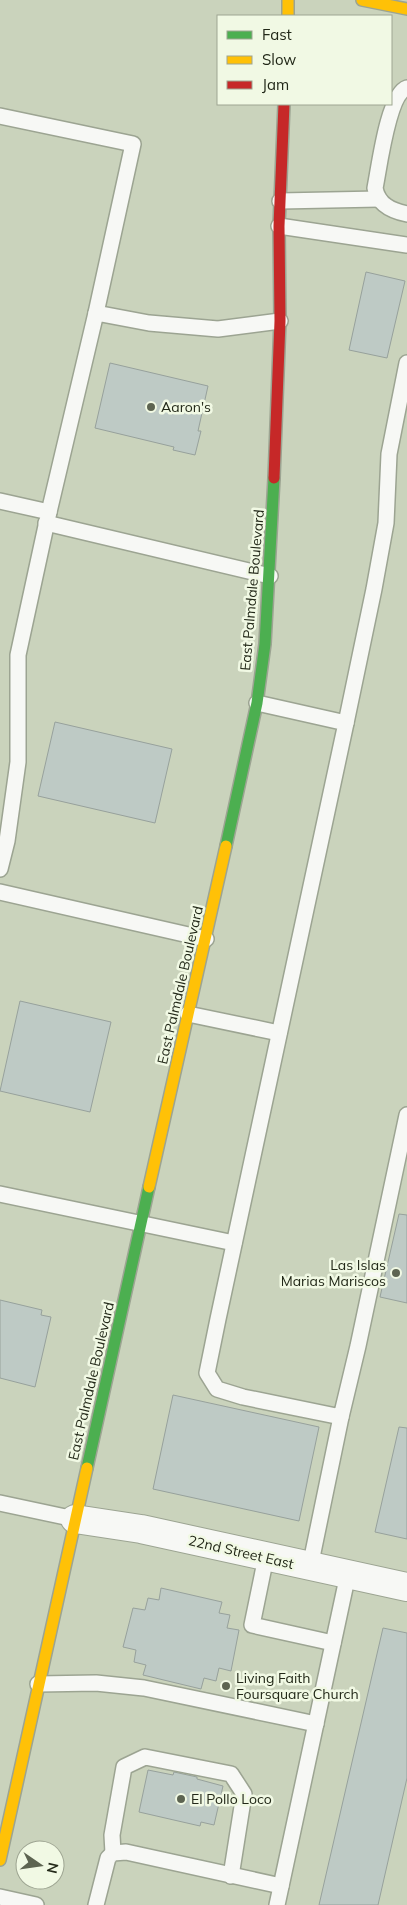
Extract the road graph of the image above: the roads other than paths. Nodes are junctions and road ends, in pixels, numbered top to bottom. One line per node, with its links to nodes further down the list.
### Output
1 (288, 0): 4 (main road)
2 (362, 0): 3 (main road)
3 (407, 9)
4 (288, 15)
5 (407, 88): 8 (lane)
6 (284, 105): 9 (main road, East Palmdale Boulevard)
7 (0, 116): 13 (lane)
8 (379, 199): 9 (lane); 10 (lane)
9 (280, 202): 11 (main road, East Palmdale Boulevard)
10 (407, 214)
11 (279, 226): 12 (lane); 14 (main road, East Palmdale Boulevard)
12 (407, 245)
13 (96, 313): 14 (lane); 17 (lane)
14 (280, 321): 18 (main road, East Palmdale Boulevard)
15 (407, 363): 20 (lane)
16 (0, 501): 17 (lane)
17 (47, 517): 18 (lane); 21 (lane)
18 (270, 576): 19 (main road, East Palmdale Boulevard)
19 (257, 703): 20 (lane); 23 (main road, East Palmdale Boulevard)
20 (346, 723): 25 (lane)
21 (0, 869)
22 (0, 892): 23 (lane)
23 (206, 939): 24 (main road, East Palmdale Boulevard)
24 (188, 1014): 25 (lane); 28 (main road, East Palmdale Boulevard)
25 (279, 1033): 29 (lane)
26 (407, 1115): 30 (lane)
27 (0, 1194): 28 (lane)
28 (142, 1224): 29 (lane); 32 (main road, East Palmdale Boulevard)
29 (234, 1243): 30 (lane)
30 (341, 1417): 34 (lane)
31 (0, 1503): 32 (lane)
32 (75, 1518): 33 (street, 22nd Street East); 38 (main road, East Palmdale Boulevard)
33 (266, 1557): 34 (street, 22nd Street East); 37 (lane)
34 (310, 1567): 35 (street, 22nd Street East)
35 (348, 1574): 36 (street, 22nd Street East); 37 (lane)
36 (407, 1587)
37 (333, 1643): 39 (lane)
38 (38, 1684): 39 (lane); 41 (main road, East Palmdale Boulevard)
39 (316, 1724): 43 (lane)
40 (113, 1853): 42 (lane); 42 (lane); 46 (lane)
41 (0, 1860)
42 (231, 1876): 43 (lane)
43 (281, 1886): 47 (lane)
44 (0, 1897): 45 (lane)
45 (36, 1905)
46 (96, 1905)
47 (276, 1905)

